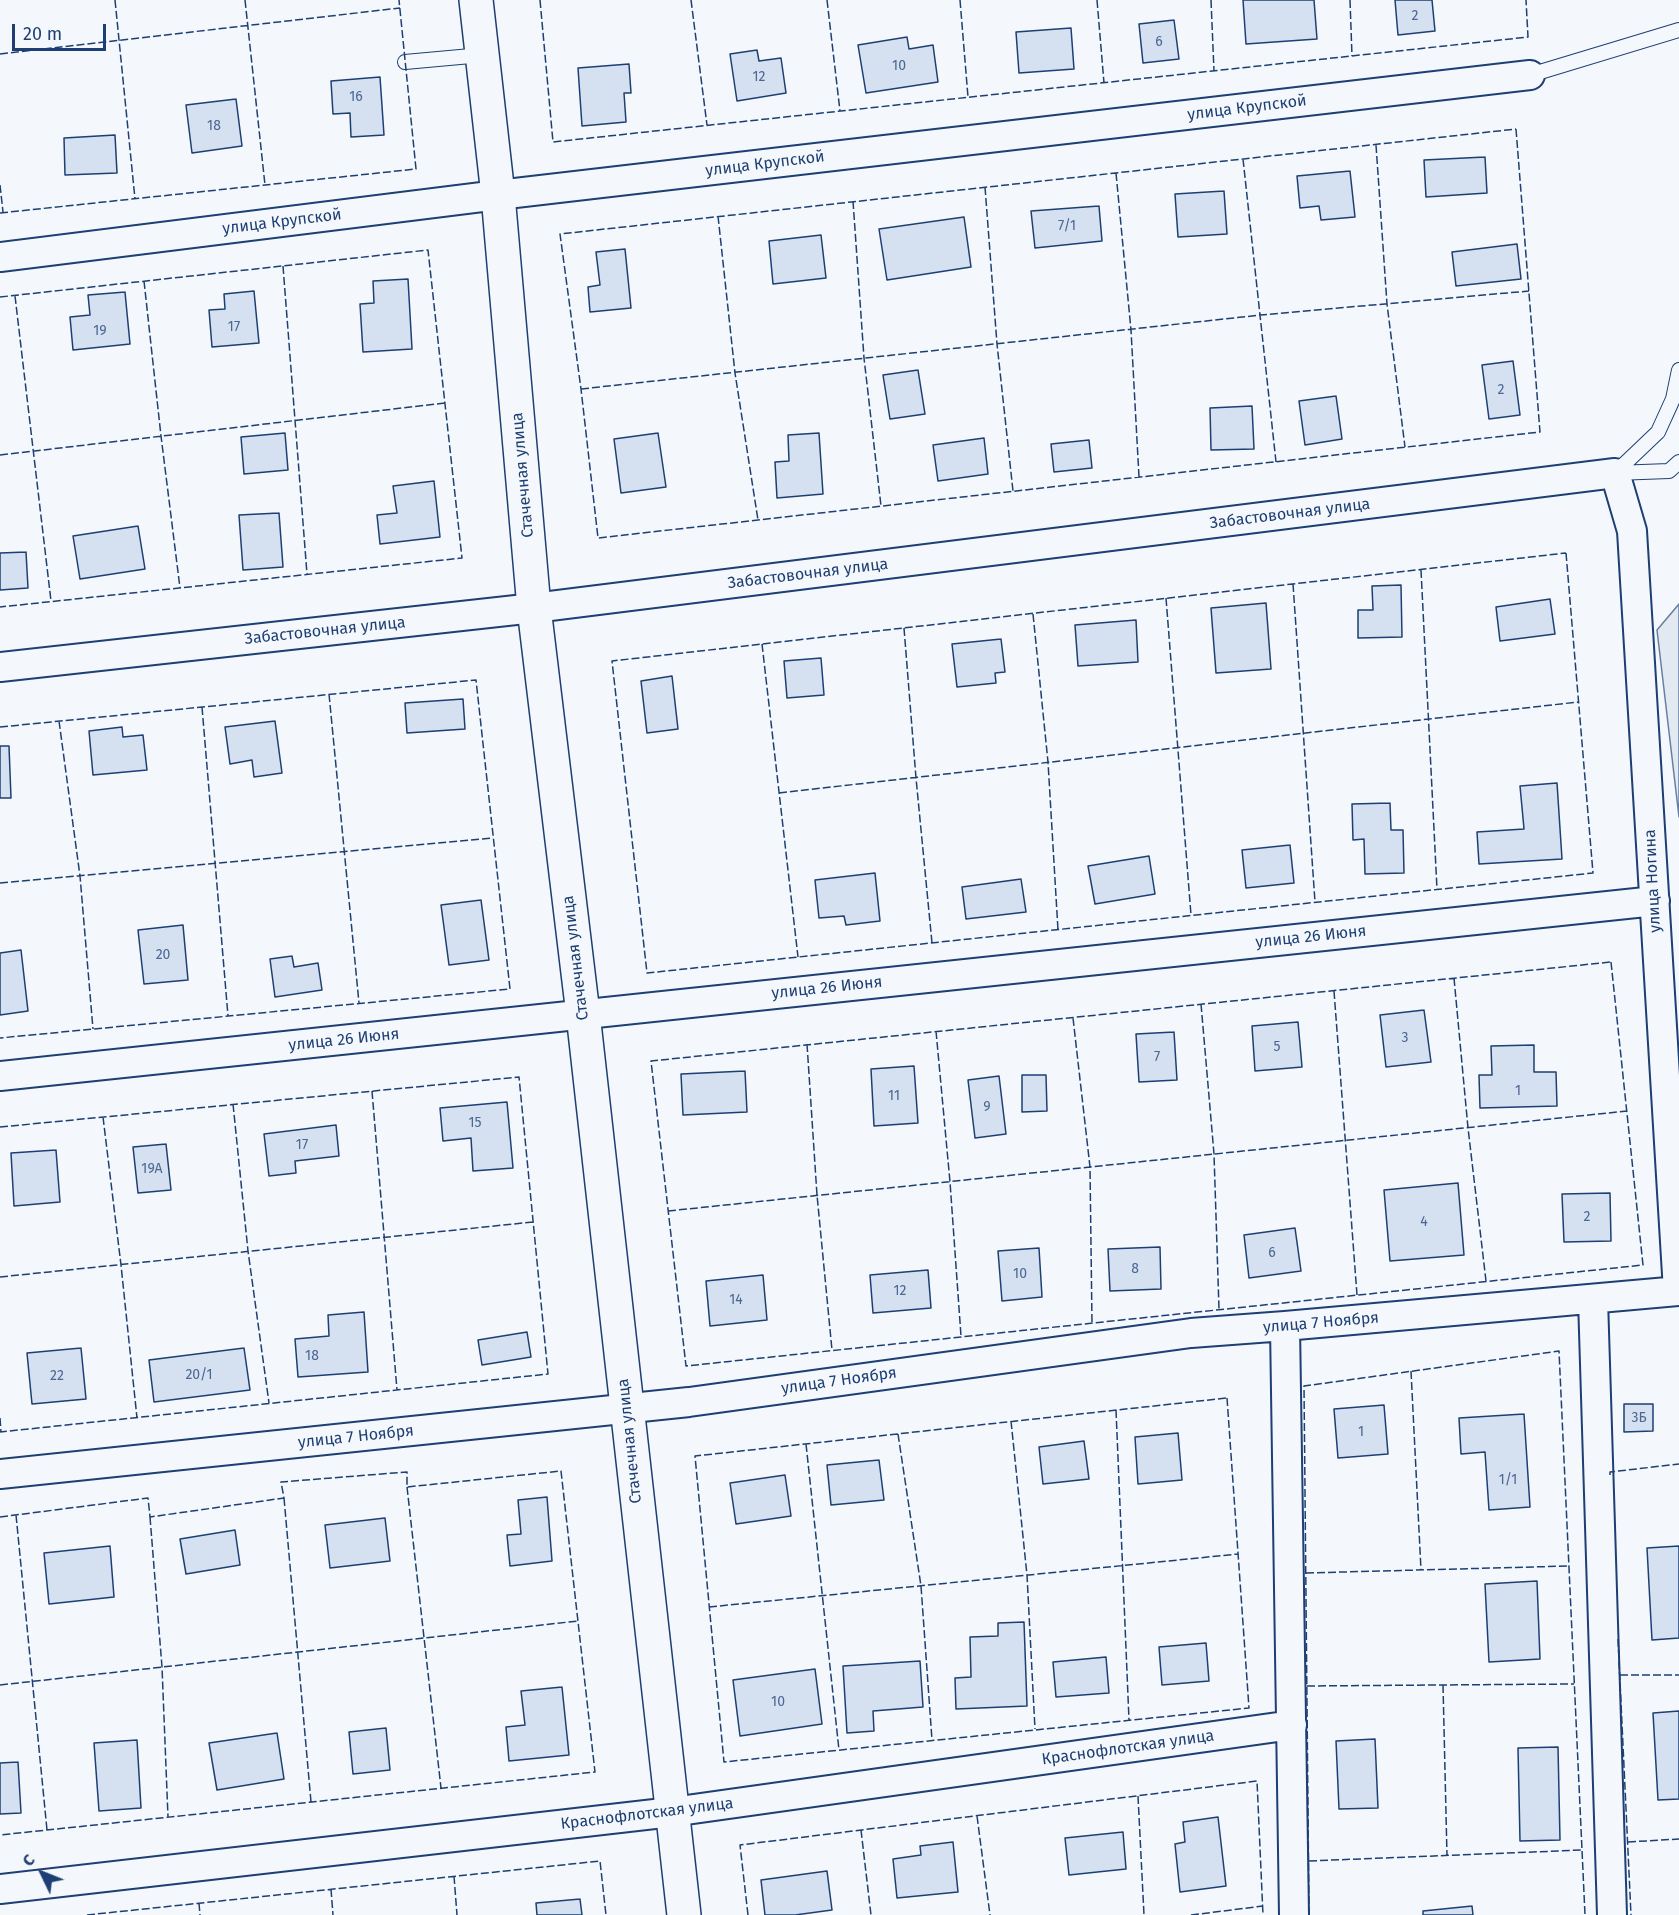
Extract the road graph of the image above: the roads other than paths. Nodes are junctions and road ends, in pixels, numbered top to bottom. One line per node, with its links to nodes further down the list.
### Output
1 (476, 0): 3 (street, Стачечная улица)
2 (1679, 30): 5 (lane)
3 (482, 55): 4 (lane); 6 (street, Стачечная улица)
4 (405, 62)
5 (1530, 75): 6 (street, улица Крупской)
6 (498, 195): 7 (street, улица Крупской); 11 (street, Стачечная улица)
7 (0, 257)
8 (1679, 370): 10 (lane)
9 (1679, 462): 10 (lane)
10 (1615, 473): 11 (street, Забастовочная улица); 13 (street, улица Ногина)
11 (534, 608): 12 (street, Забастовочная улица); 14 (street, Стачечная улица)
12 (0, 667)
13 (1655, 901): 14 (street, улица 26 Июня); 16 (street, улица Ногина)
14 (583, 1014): 15 (street, улица 26 Июня); 19 (street, Стачечная улица)
15 (0, 1076)
16 (1679, 1291): 17 (street, улица 7 Ноября)
17 (1593, 1299): 18 (street, улица 7 Ноября); 26 (street)
18 (1285, 1326): 19 (street, улица 7 Ноября); 21 (street)
19 (627, 1408): 20 (street, улица 7 Ноября); 22 (street, Стачечная улица)
20 (0, 1474)
21 (1292, 1725): 22 (street, Краснофлотская улица); 25 (street)
22 (672, 1812): 23 (street, Краснофлотская улица); 24 (street, Стачечная улица)
23 (0, 1889)
24 (684, 1915)
25 (1294, 1915)
26 (1612, 1915)

